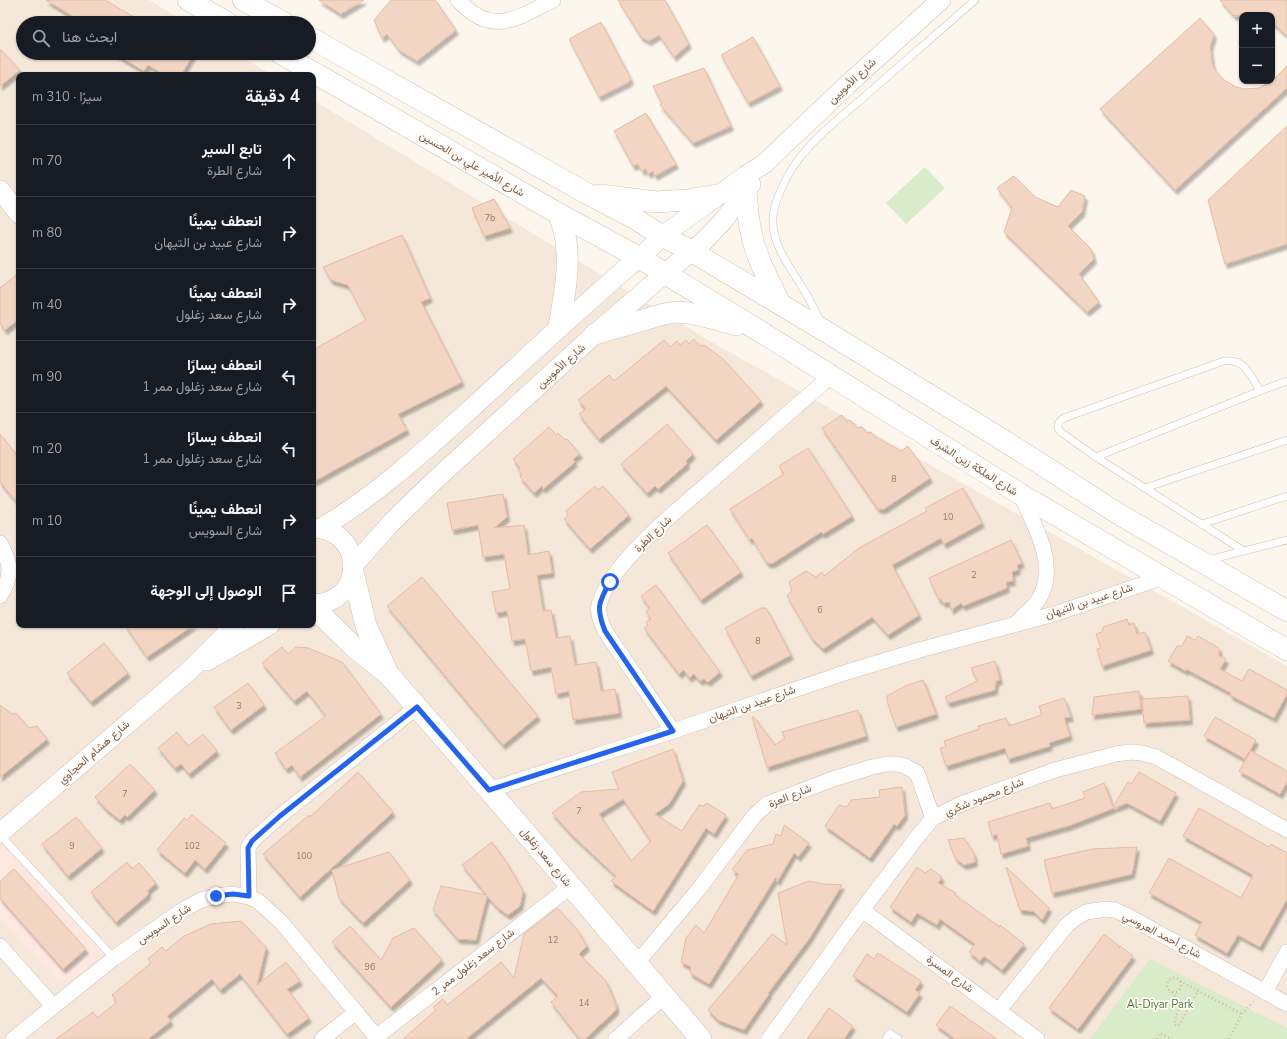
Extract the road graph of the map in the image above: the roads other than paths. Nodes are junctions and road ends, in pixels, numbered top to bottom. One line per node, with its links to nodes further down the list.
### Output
1 (188, 0): 7 (main road)
2 (243, 0): 8 (main road)
3 (458, 0): 4 (street)
4 (553, 0)
5 (941, 0): 13 (street, شارع الأمويين)
6 (975, 0): 26 (lane)
7 (216, 16)
8 (272, 16)
9 (316, 41): 16 (main road)
10 (292, 60): 11 (main road, شارع الأمير علي بن الحسين)
11 (313, 72)
12 (316, 74): 19 (main road, شارع الأمير علي بن الحسين)
13 (764, 164): 15 (street, شارع الأمويين); 17 (street, شارع الأمويين)
14 (0, 190): 18 (street)
15 (746, 192): 21 (street, شارع الأمويين); 24 (main road)
16 (586, 193): 17 (main road); 20 (main road)
17 (717, 195): 20 (street, شارع الأمويين)
18 (16, 210)
19 (559, 214): 22 (main road, شارع الأمير علي بن الحسين); 25 (main road)
20 (662, 236): 21 (main road); 22 (street, شارع الأمويين)
21 (691, 251): 23 (street, شارع الأمويين); 24 (main road)
22 (640, 258): 23 (main road, شارع الأمير علي بن الحسين); 25 (street, شارع الأمويين)
23 (665, 274): 27 (main road, شارع الملكة زين الشرف); 28 (street, شارع الأمويين)
24 (780, 304): 26 (main road)
25 (559, 327): 38 (street, شارع الأمويين)
26 (825, 331): 42 (main road)
27 (761, 332): 28 (main road); 29 (main road, شارع الملكة زين الشرف)
28 (596, 334): 43 (street, شارع الأمويين)
29 (831, 376): 35 (main road, شارع الملكة زين الشرف); 56 (street, شارع الطرة)
30 (1287, 381): 31 (lane)
31 (1260, 391): 33 (lane); 33 (lane)
32 (1287, 440): 34 (lane)
33 (1096, 457): 34 (lane)
34 (1145, 488): 37 (lane)
35 (1020, 494): 44 (main road, شارع الملكة زين الشرف); 49 (street, شارع عبيد بن التيهان)
36 (1287, 496): 37 (lane)
37 (1202, 524): 41 (lane)
38 (317, 528): 43 (street)
39 (1287, 540): 41 (lane)
40 (0, 543): 45 (street)
41 (1244, 551): 42 (lane)
42 (1200, 562): 48 (main road)
43 (353, 569): 46 (street, شارع الأمويين); 54 (main road, شارع سعد زغلول)
44 (1161, 578): 49 (street, شارع عبيد بن التيهان); 52 (main road, شارع الملكة زين الشرف)
45 (0, 596)
46 (316, 604)
47 (316, 610): 54 (main road, شارع سعد زغلول)
48 (1287, 611)
49 (1016, 623): 56 (street, شارع عبيد بن التيهان)
50 (232, 628): 53 (street, شارع هشام الحجاوي)
51 (265, 628): 53 (street, شارع هشام الحجاوي)
52 (1287, 650)
53 (189, 671): 60 (street, شارع هشام الحجاوي)
54 (389, 675): 55 (main road, شارع سعد زغلول)
55 (417, 707): 57 (main road, شارع سعد زغلول); 62 (street)
56 (673, 731): 57 (street, شارع عبيد بن التيهان)
57 (489, 790): 61 (main road, شارع سعد زغلول)
58 (933, 818): 59 (street, شارع محمود شكري); 63 (street, شارع محمود شكري); 67 (street, شارع العزة)
59 (1287, 830)
60 (1, 831): 66 (lane)
61 (571, 886): 67 (main road, شارع سعد زغلول); 74 (street, شارع سعد زغلول ممر 2)
62 (249, 896): 66 (street, شارع السويس); 73 (street)
63 (862, 910): 72 (street, شارع المسرة); 79 (street, شارع محمود شكري)
64 (0, 946): 71 (street)
65 (1287, 952): 68 (street)
66 (114, 958): 71 (street, شارع السويس)
67 (637, 963): 69 (main road, شارع سعد زغلول)
68 (1264, 991): 70 (street, شارع أحمد العروسي); 72 (street, شارع أحمد العروسي)
69 (664, 996): 77 (street); 78 (main road, شارع سعد زغلول)
70 (1287, 1004)
71 (53, 1006): 75 (street, شارع السويس)
72 (999, 1010): 82 (street, شارع المسرة)
73 (356, 1012): 74 (street); 76 (street)
74 (377, 1038)
75 (12, 1039)
76 (322, 1039)
77 (616, 1039)
78 (701, 1039)
79 (769, 1039)
80 (886, 1039): 81 (lane)
81 (898, 1039)
82 (1037, 1039)

